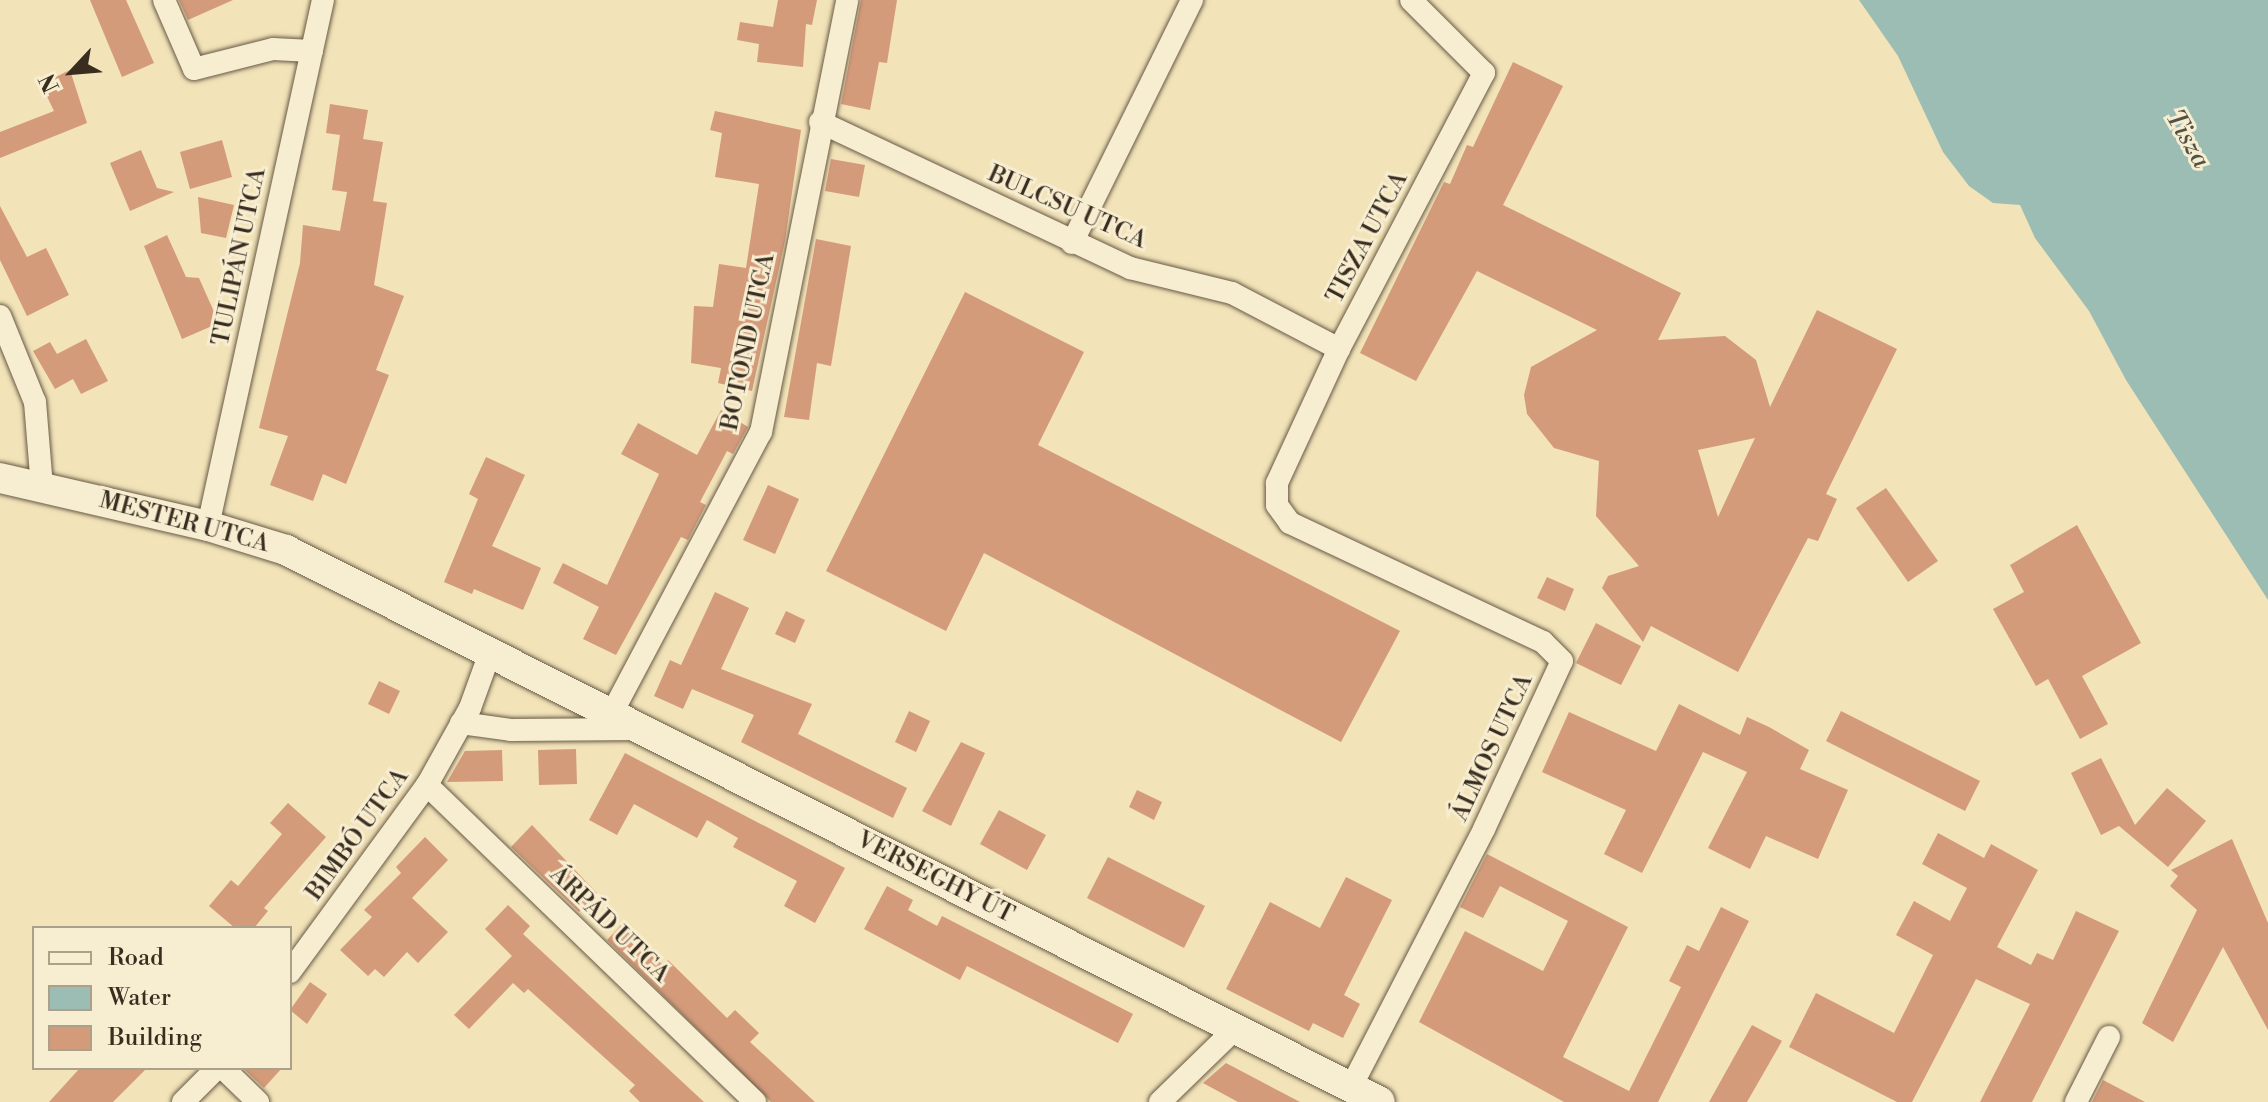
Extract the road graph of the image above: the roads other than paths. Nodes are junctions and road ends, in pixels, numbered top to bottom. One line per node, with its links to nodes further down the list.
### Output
1 (164, 0): 6 (street)
2 (323, 0): 6 (street, TULIPÁN UTCA)
3 (847, 0): 7 (street, BOTOND UTCA)
4 (1192, 0): 8 (street)
5 (1411, 0): 10 (street, TISZA UTCA)
6 (312, 51): 14 (street, TULIPÁN UTCA)
7 (820, 122): 8 (street, BULCSU UTCA); 16 (street, BOTOND UTCA)
8 (1072, 243): 10 (street, BULCSU UTCA)
9 (0, 316): 12 (street)
10 (1339, 349): 13 (street, TISZA UTCA)
11 (0, 478): 12 (main road, MESTER UTCA)
12 (42, 487): 14 (main road, MESTER UTCA)
13 (1290, 523): 25 (street, ÁLMOS UTCA)
14 (208, 526): 15 (main road, MESTER UTCA)
15 (491, 650): 16 (main road, VERSEGHY ÚT); 17 (street, BIMBÓ UTCA)
16 (612, 713): 18 (main road, VERSEGHY ÚT)
17 (461, 723): 18 (street); 19 (street, BIMBÓ UTCA)
18 (645, 729): 21 (main road, VERSEGHY ÚT)
19 (427, 785): 20 (street, BIMBÓ UTCA); 28 (street, ÁRPÁD UTCA)
20 (292, 969)
21 (1233, 1031): 25 (main road, VERSEGHY ÚT); 29 (street)
22 (2109, 1037): 31 (street)
23 (215, 1070): 26 (street)
24 (225, 1070): 27 (street)
25 (1351, 1087): 30 (main road, VERSEGHY ÚT)
26 (183, 1102)
27 (258, 1102)
28 (755, 1102)
29 (1160, 1102)
30 (1380, 1102)
31 (2076, 1102)

